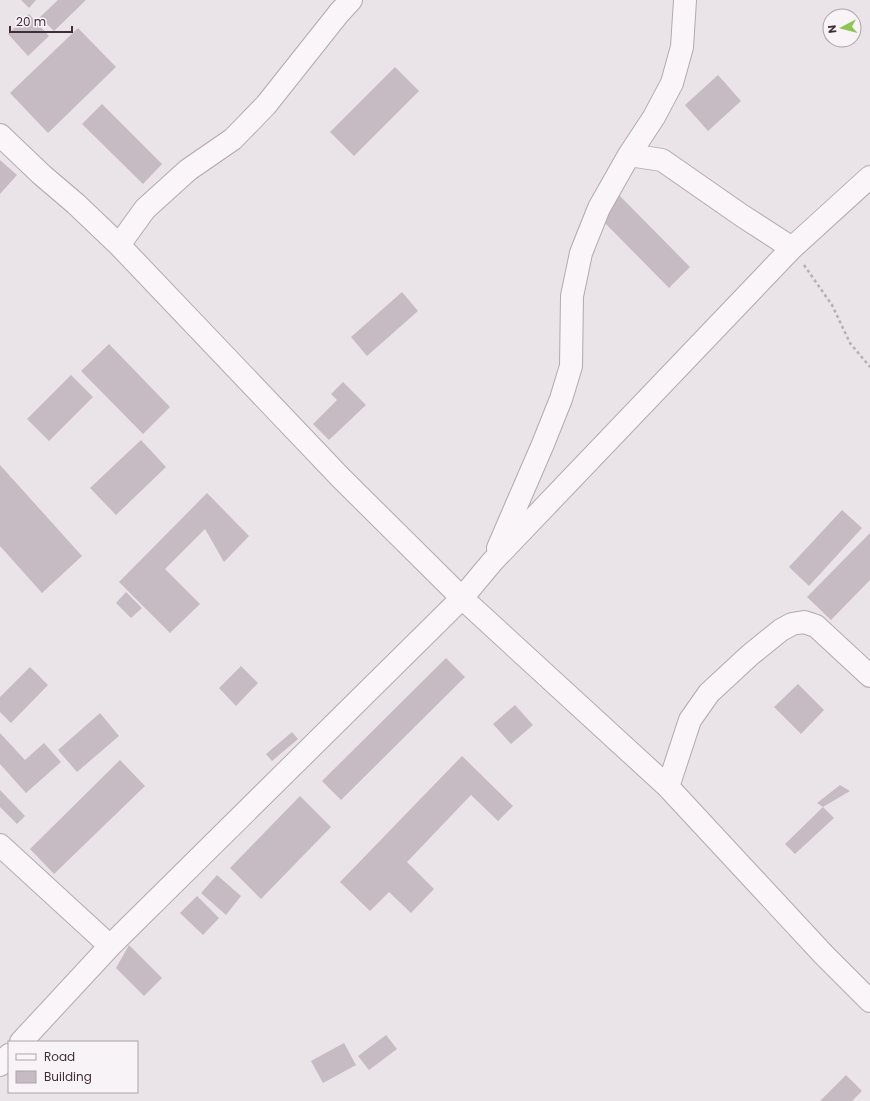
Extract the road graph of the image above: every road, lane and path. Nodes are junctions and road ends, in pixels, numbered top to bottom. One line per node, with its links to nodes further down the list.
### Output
1 (351, 0): 6 (street)
2 (685, 0): 4 (street)
3 (0, 135): 6 (street)
4 (629, 155): 7 (street); 9 (street)
5 (870, 177): 7 (street)
6 (119, 245): 10 (street)
7 (792, 248): 8 (path); 9 (street)
8 (870, 367)
9 (492, 562): 10 (street)
10 (462, 598): 12 (street); 14 (street)
11 (870, 676): 12 (street)
12 (668, 786): 15 (street)
13 (0, 845): 14 (street)
14 (110, 946): 16 (street)
15 (870, 1001)
16 (22, 1041)
17 (8, 1056): 18 (street)
18 (0, 1065)

